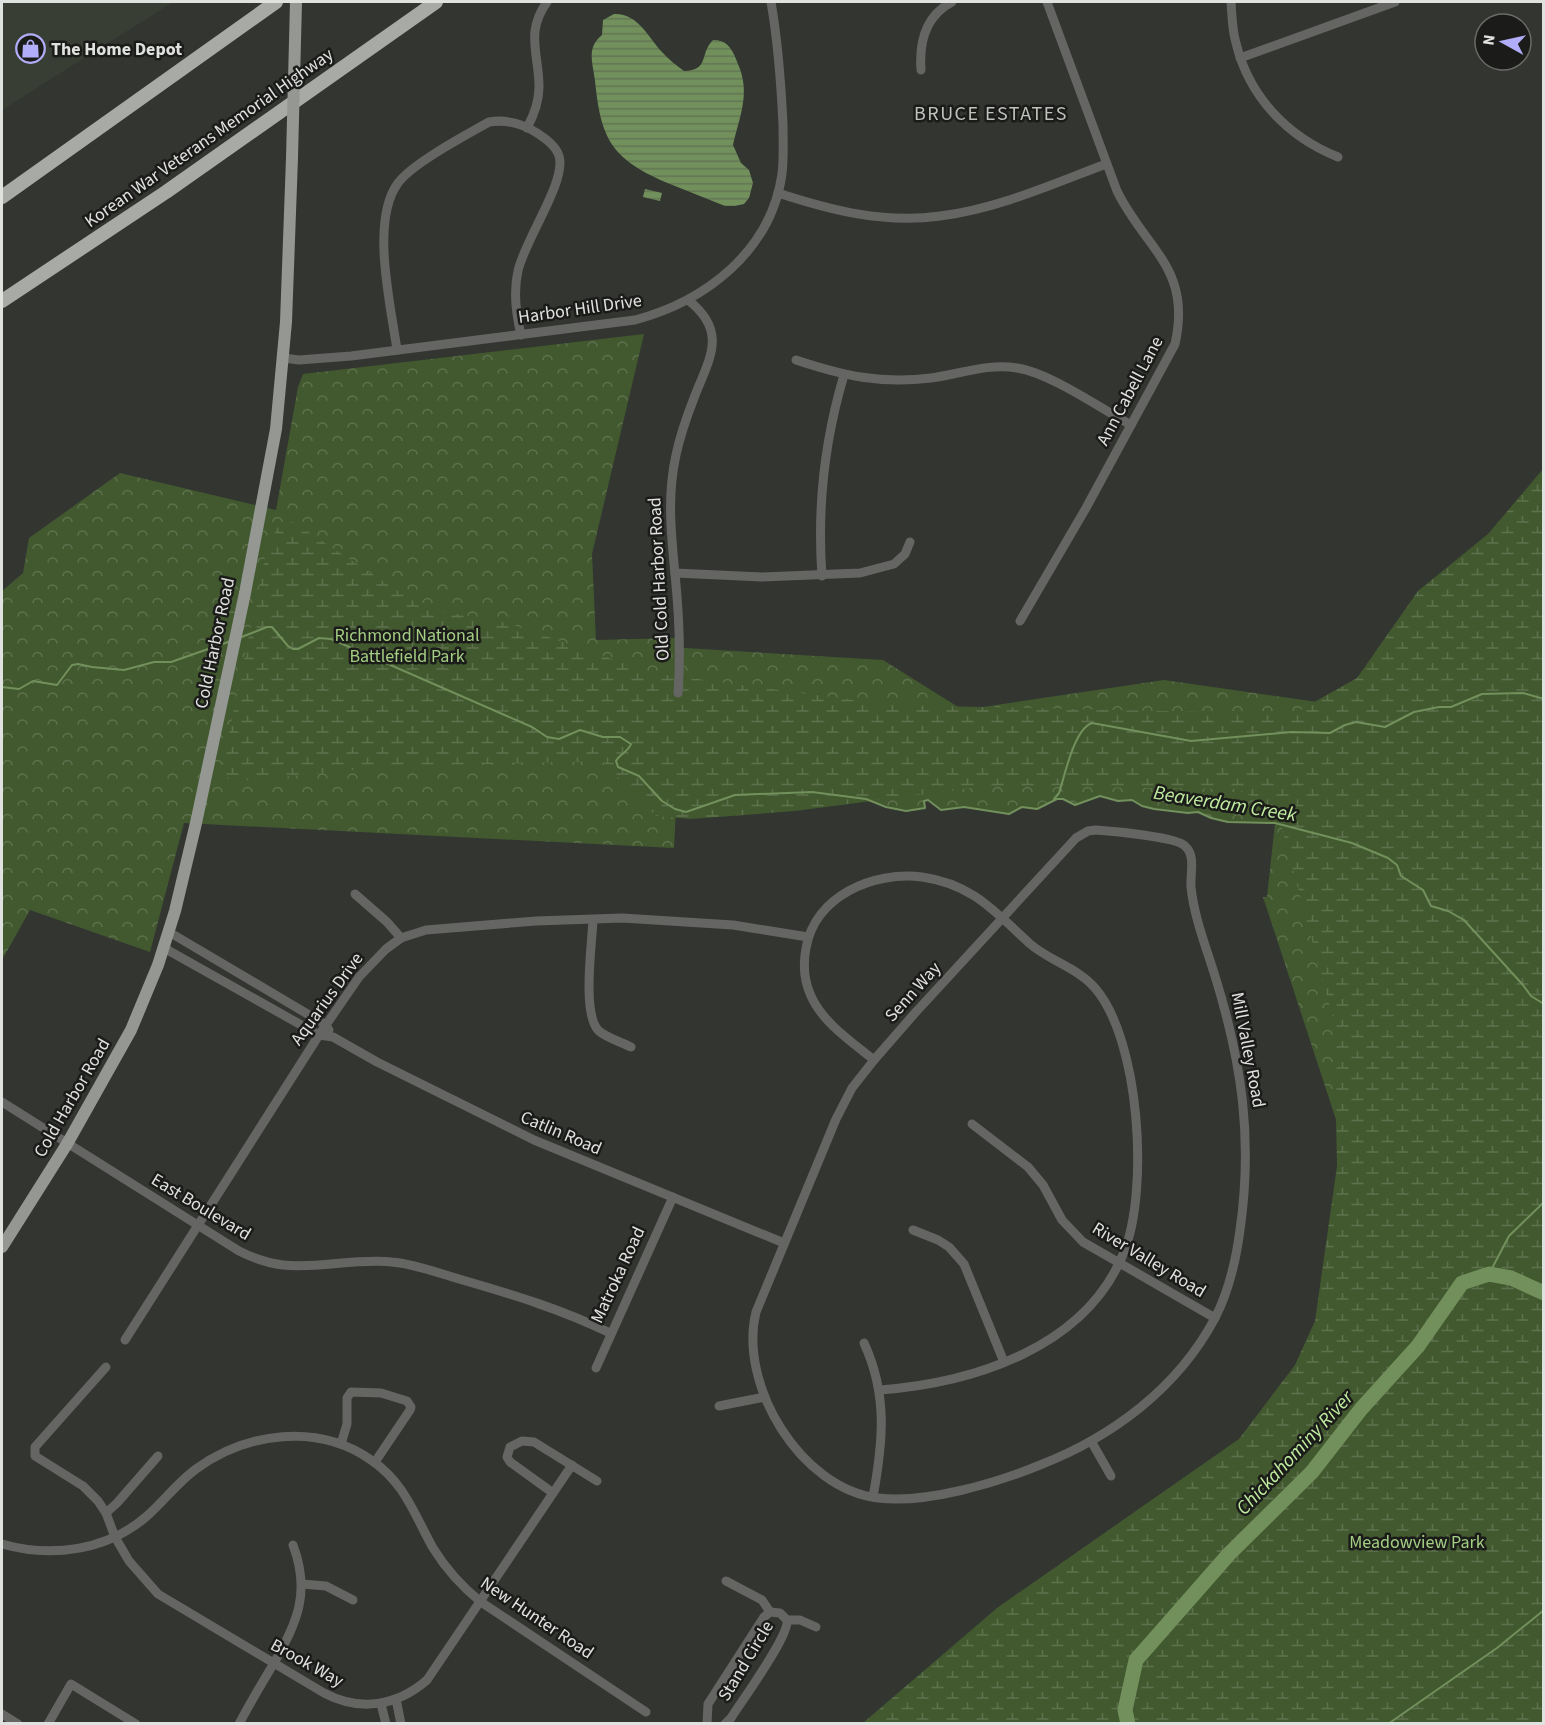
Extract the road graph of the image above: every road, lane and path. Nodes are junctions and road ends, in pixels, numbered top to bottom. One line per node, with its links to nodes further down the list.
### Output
1 (276, 2): 16 (highway)
2 (296, 2): 21 (main road, Cold Harbor Road, bridge)
3 (436, 2): 18 (highway, Korean War Veterans Memorial Highway)
4 (547, 2): 12 (street)
5 (771, 2): 15 (street, Harbor Hill Drive)
6 (952, 2): 11 (street)
7 (1047, 2): 14 (street, Ann Cabell Lane)
8 (1231, 2): 10 (street)
9 (1395, 2): 10 (street)
10 (1240, 58): 13 (street)
11 (921, 70)
12 (527, 128): 19 (street); 20 (street)
13 (1338, 157)
14 (1106, 164): 15 (street); 24 (street, Ann Cabell Lane)
15 (778, 193): 17 (street, Harbor Hill Drive)
16 (2, 197)
17 (688, 300): 19 (street, Harbor Hill Drive); 26 (street, Old Cold Harbor Road)
18 (2, 301)
19 (521, 335): 20 (street, Harbor Hill Drive)
20 (397, 350): 21 (street, Harbor Hill Drive)
21 (284, 358): 34 (main road, Cold Harbor Road)
22 (796, 360): 23 (street)
23 (844, 375): 24 (street); 27 (street)
24 (1131, 425): 28 (street, Ann Cabell Lane)
25 (910, 542): 27 (street)
26 (675, 573): 27 (street); 29 (street, Old Cold Harbor Road)
27 (822, 576)
28 (1020, 621)
29 (678, 693)
30 (1132, 835): 32 (street, Senn Way); 52 (street, Mill Valley Road)
31 (355, 894): 36 (street)
32 (1002, 918): 35 (street); 42 (street, Senn Way); 51 (street)
33 (593, 920): 35 (street, Aquarius Drive); 36 (street, Aquarius Drive); 41 (street)
34 (169, 933): 37 (main road, Cold Harbor Road); 38 (street)
35 (808, 937): 42 (street)
36 (401, 938): 38 (street, Aquarius Drive)
37 (164, 948): 39 (street, Catlin Road); 45 (main road, Cold Harbor Road)
38 (326, 1025): 39 (street, Aquarius Drive); 40 (street)
39 (319, 1035): 40 (street, Catlin Road); 47 (street, Aquarius Drive)
40 (333, 1037): 46 (street, Catlin Road)
41 (631, 1047)
42 (874, 1060): 49 (street, Senn Way)
43 (2, 1102): 45 (street, East Boulevard)
44 (972, 1124): 51 (street, River Valley Road)
45 (67, 1144): 47 (street, East Boulevard); 50 (main road, Cold Harbor Road)
46 (672, 1197): 49 (street, Catlin Road); 53 (street, Matroka Road)
47 (198, 1226): 53 (street, East Boulevard); 54 (street, Aquarius Drive)
48 (913, 1230): 56 (street)
49 (784, 1243): 60 (street, Mill Valley Road)
50 (2, 1246)
51 (1119, 1263): 52 (street, River Valley Road); 56 (street)
52 (1215, 1318): 62 (street, Mill Valley Road)
53 (610, 1333): 58 (street, Matroka Road)
54 (125, 1340)
55 (864, 1343): 59 (street)
56 (1004, 1362): 59 (street)
57 (106, 1367): 71 (street, Brook Way)
58 (596, 1368)
59 (880, 1390): 70 (street)
60 (765, 1397): 61 (street); 70 (street, Mill Valley Road)
61 (719, 1406)
62 (1091, 1441): 67 (street); 70 (street, Mill Valley Road)
63 (340, 1444): 65 (street, New Hunter Road); 65 (street); 72 (street, New Hunter Road)
64 (159, 1456): 71 (street)
65 (375, 1462): 78 (street, New Hunter Road)
66 (572, 1465): 68 (street); 69 (street, Brook Way); 69 (street)
67 (1111, 1476)
68 (597, 1481)
69 (553, 1493): 78 (street, Brook Way)
70 (873, 1497)
71 (106, 1513): 72 (street, Brook Way)
72 (115, 1537): 73 (street, New Hunter Road); 82 (street, Brook Way)
73 (2, 1544)
74 (293, 1545): 76 (street)
75 (726, 1581): 79 (street)
76 (302, 1584): 77 (street); 82 (street)
77 (353, 1600)
78 (481, 1602): 83 (street, Brook Way); 85 (street, New Hunter Road)
79 (770, 1612): 80 (street, Stand Circle); 93 (street, Stand Circle)
80 (787, 1620): 81 (street); 94 (street, Stand Circle)
81 (816, 1627)
82 (273, 1664): 84 (street, Brook Way); 90 (street)
83 (396, 1700): 84 (street, Brook Way); 92 (street)
84 (381, 1704): 91 (street)
85 (646, 1712)
86 (2, 1714): 87 (street)
87 (18, 1724)
88 (48, 1724): 89 (street)
89 (136, 1724)
90 (239, 1724)
91 (386, 1724)
92 (401, 1724)
93 (707, 1724)
94 (724, 1724)

